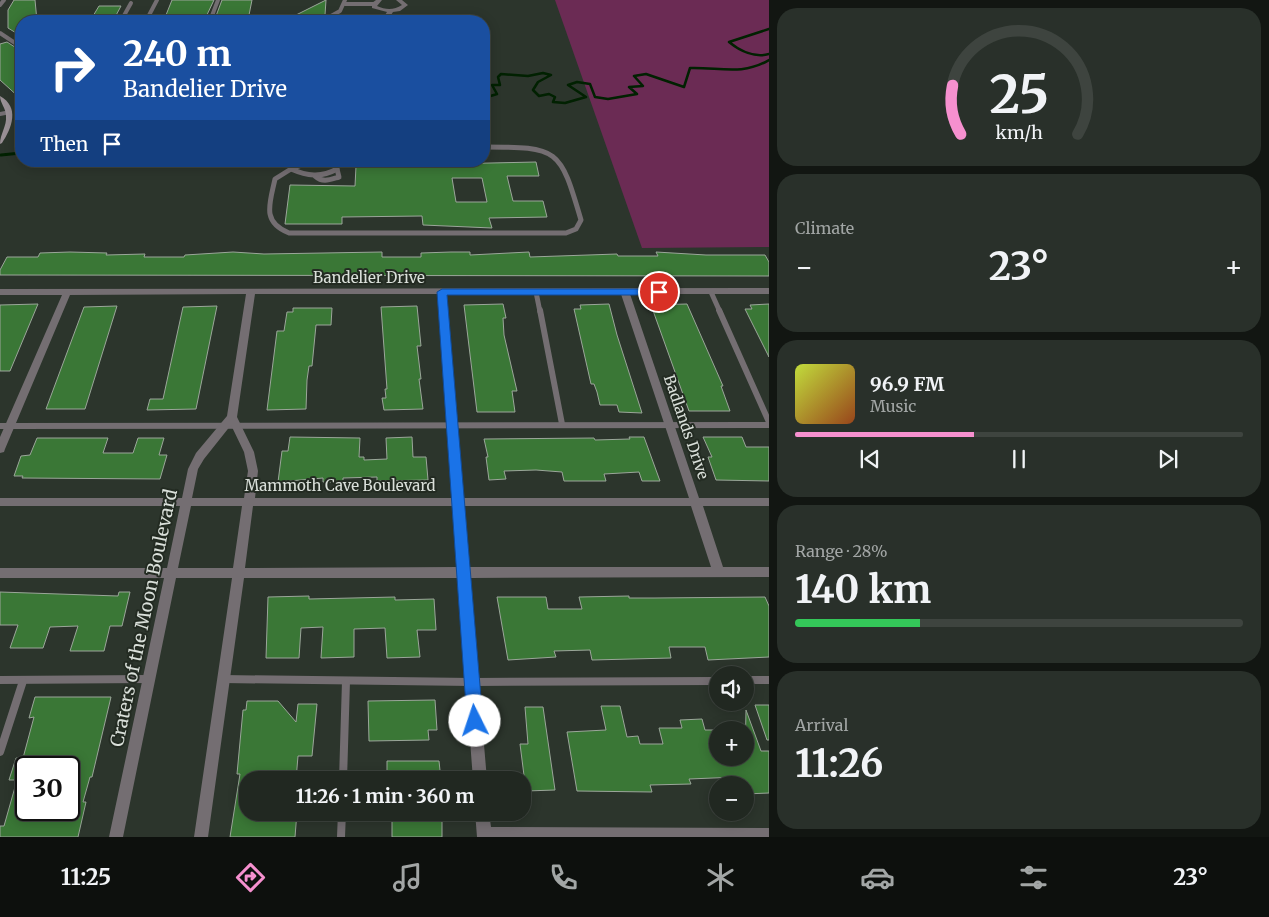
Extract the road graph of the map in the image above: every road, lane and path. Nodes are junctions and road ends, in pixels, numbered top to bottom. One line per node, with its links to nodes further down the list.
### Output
1 (4, 0): 9 (lane)
2 (157, 0): 12 (lane)
3 (218, 0): 13 (lane)
4 (379, 0): 8 (street)
5 (399, 0): 10 (street)
6 (345, 2): 8 (lane); 14 (lane)
7 (132, 3): 11 (lane)
8 (374, 4): 10 (street)
9 (0, 5)
10 (391, 11): 15 (street)
11 (125, 15)
12 (149, 15)
13 (212, 15)
14 (334, 15)
15 (388, 15)
16 (0, 33): 17 (lane)
17 (15, 43)
18 (0, 98): 19 (street)
19 (10, 112): 20 (lane); 21 (street)
20 (0, 114)
21 (0, 142)
22 (490, 147): 24 (lane)
23 (296, 167): 24 (lane)
24 (291, 169): 26 (lane)
25 (337, 169): 26 (lane); 26 (lane)
26 (315, 176)
27 (0, 292): 28 (street, Bandelier Drive)
28 (67, 292): 29 (street, Bandelier Drive); 40 (street)
29 (251, 292): 30 (street, Bandelier Drive); 35 (street, Craters of the Moon Boulevard)
30 (442, 292): 31 (street, Bandelier Drive); 36 (street)
31 (536, 292): 32 (street, Bandelier Drive); 37 (lane)
32 (624, 292): 33 (street, Bandelier Drive); 39 (street, Badlands Drive)
33 (711, 292): 34 (street, Bandelier Drive); 38 (lane)
34 (769, 292)
35 (231, 422): 36 (lane); 40 (lane); 43 (street, Craters of the Moon Boulevard); 44 (street)
36 (452, 424): 37 (lane); 45 (street)
37 (562, 424): 39 (lane)
38 (769, 424): 39 (lane)
39 (669, 425): 46 (street, Badlands Drive)
40 (5, 426): 41 (street)
41 (0, 449)
42 (0, 502): 43 (street, Mammoth Cave Boulevard)
43 (186, 502): 44 (street, Mammoth Cave Boulevard); 48 (street, Craters of the Moon Boulevard)
44 (249, 502): 45 (street, Mammoth Cave Boulevard); 49 (street)
45 (458, 502): 46 (street, Mammoth Cave Boulevard); 50 (street)
46 (696, 502): 47 (street, Mammoth Cave Boulevard); 51 (street, Badlands Drive)
47 (769, 502)
48 (171, 572): 49 (street); 53 (street); 56 (street, Craters of the Moon Boulevard)
49 (238, 572): 50 (street); 54 (street)
50 (464, 572): 51 (street); 62 (street)
51 (719, 572): 52 (street)
52 (769, 572)
53 (0, 573)
54 (224, 679): 60 (lane); 71 (street)
55 (0, 680): 59 (lane)
56 (149, 680): 59 (lane); 70 (street, Craters of the Moon Boulevard)
57 (754, 680): 58 (lane)
58 (769, 680)
59 (23, 681): 63 (lane)
60 (346, 681): 62 (lane); 64 (lane)
61 (709, 681): 62 (lane)
62 (472, 682): 65 (street)
63 (0, 752)
64 (343, 771)
65 (479, 771)
66 (342, 821): 72 (lane)
67 (483, 821): 69 (street)
68 (769, 835): 69 (street)
69 (484, 836)
70 (116, 837)
71 (201, 837)
72 (341, 837)

